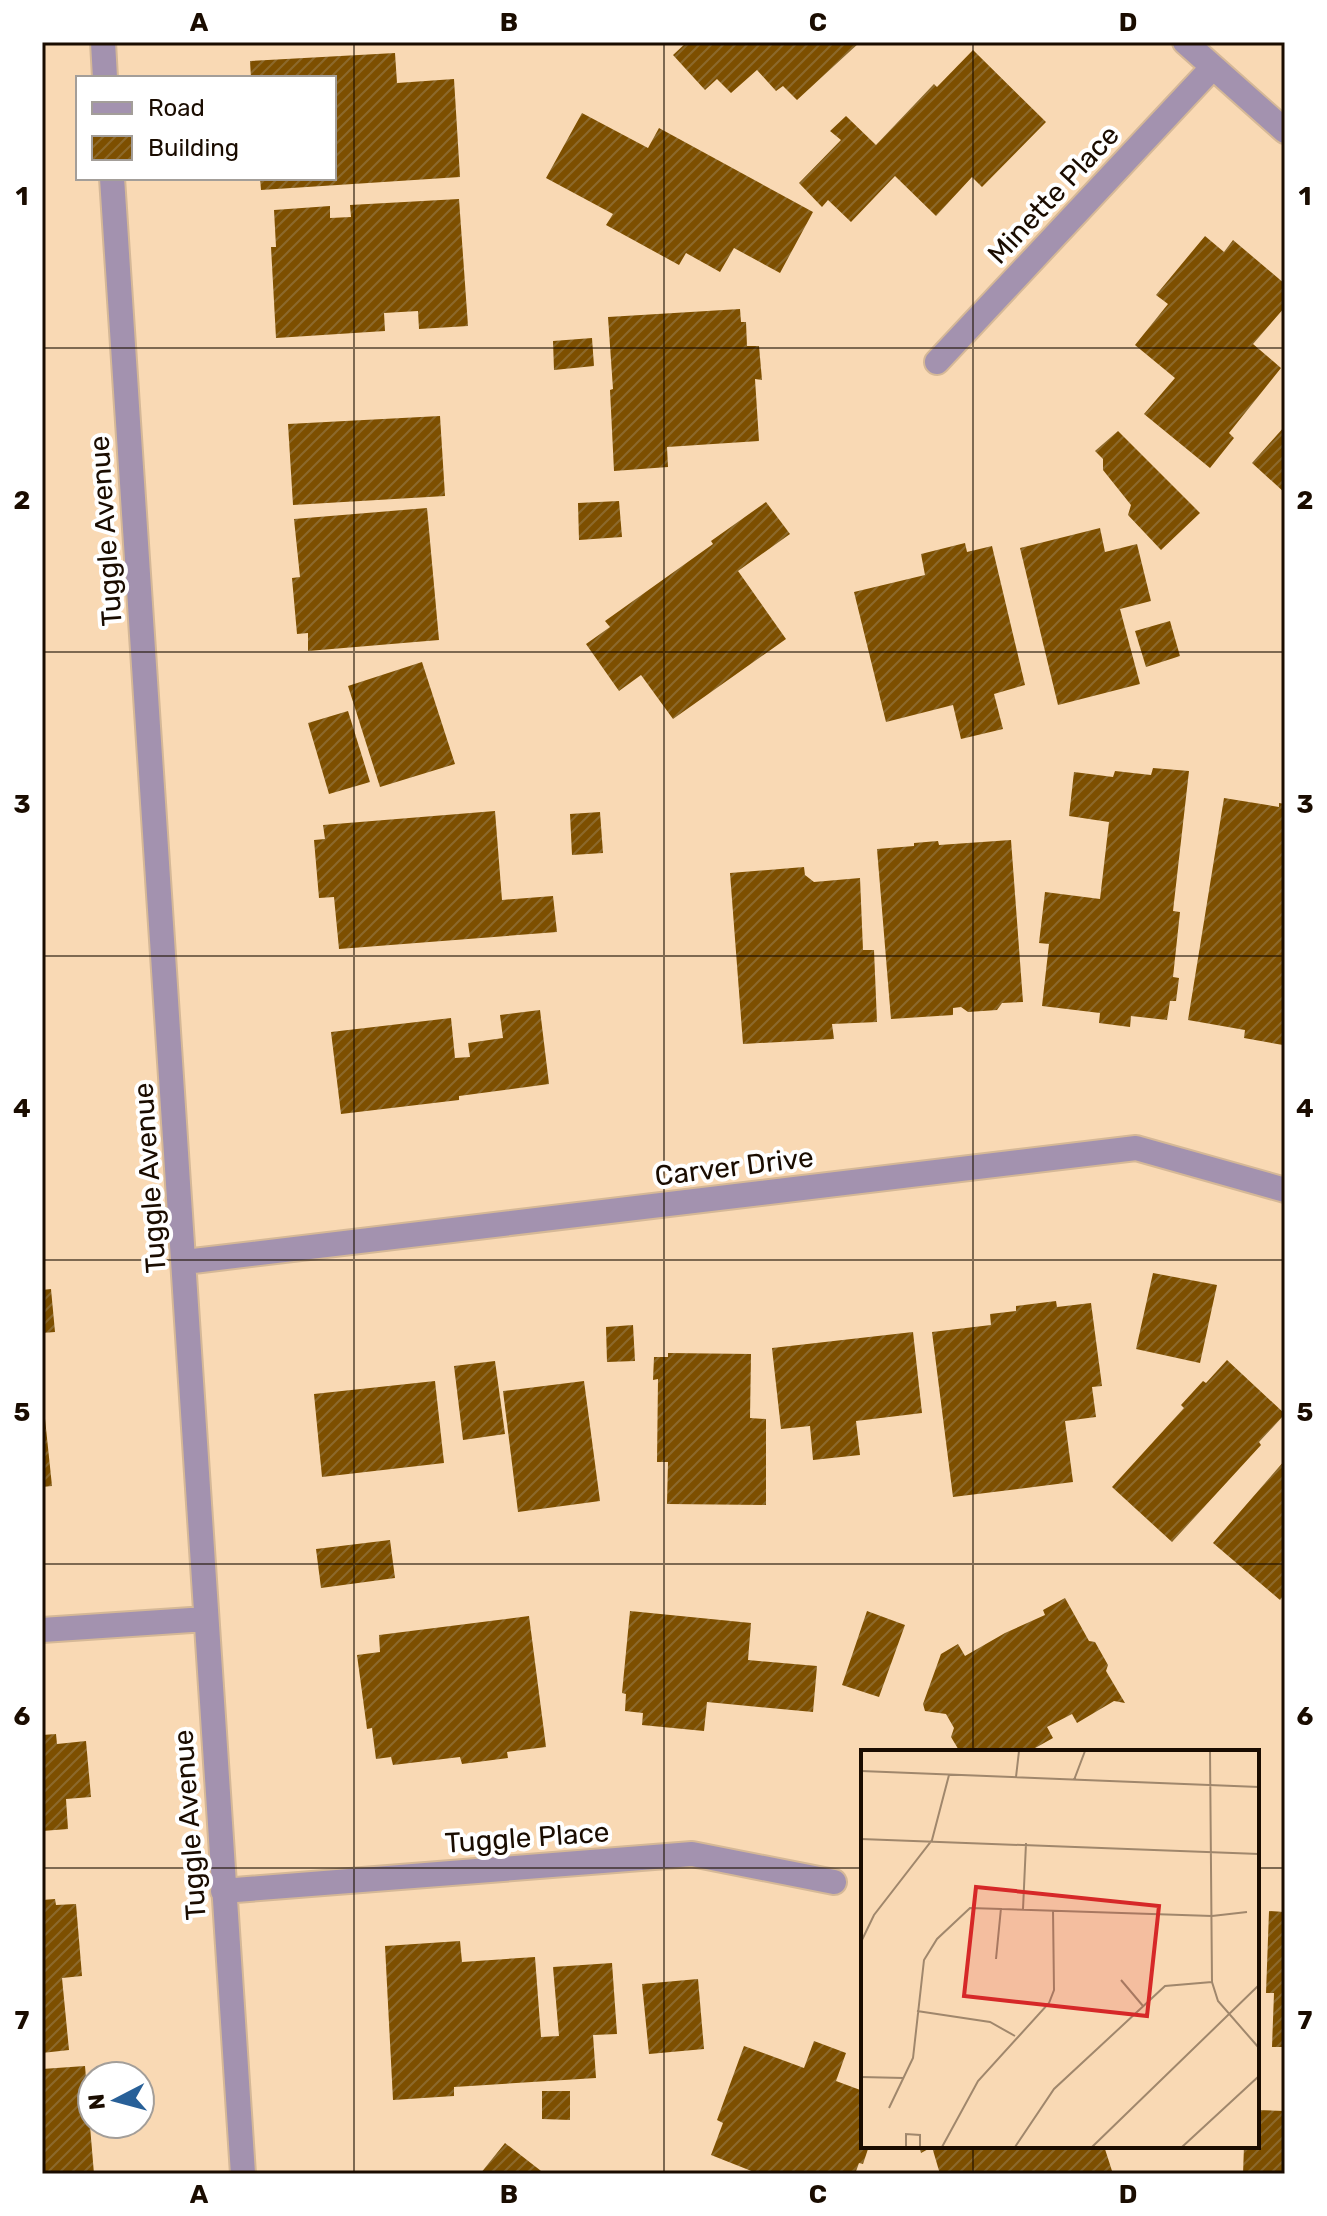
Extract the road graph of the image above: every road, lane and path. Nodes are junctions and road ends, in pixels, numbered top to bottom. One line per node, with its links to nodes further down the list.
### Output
1 (103, 42): 4 (street)
2 (1185, 42): 3 (street)
3 (1213, 67): 5 (street); 7 (street, Minette Place)
4 (105, 76)
5 (1285, 131)
6 (112, 180): 9 (street, Tuggle Avenue)
7 (937, 362)
8 (1285, 1190): 9 (street, Carver Drive)
9 (185, 1262): 10 (street, Tuggle Avenue)
10 (206, 1619): 11 (street); 13 (street, Tuggle Avenue)
11 (42, 1630)
12 (834, 1882): 13 (street, Tuggle Place)
13 (223, 1891): 14 (street, Tuggle Avenue)
14 (243, 2174)

